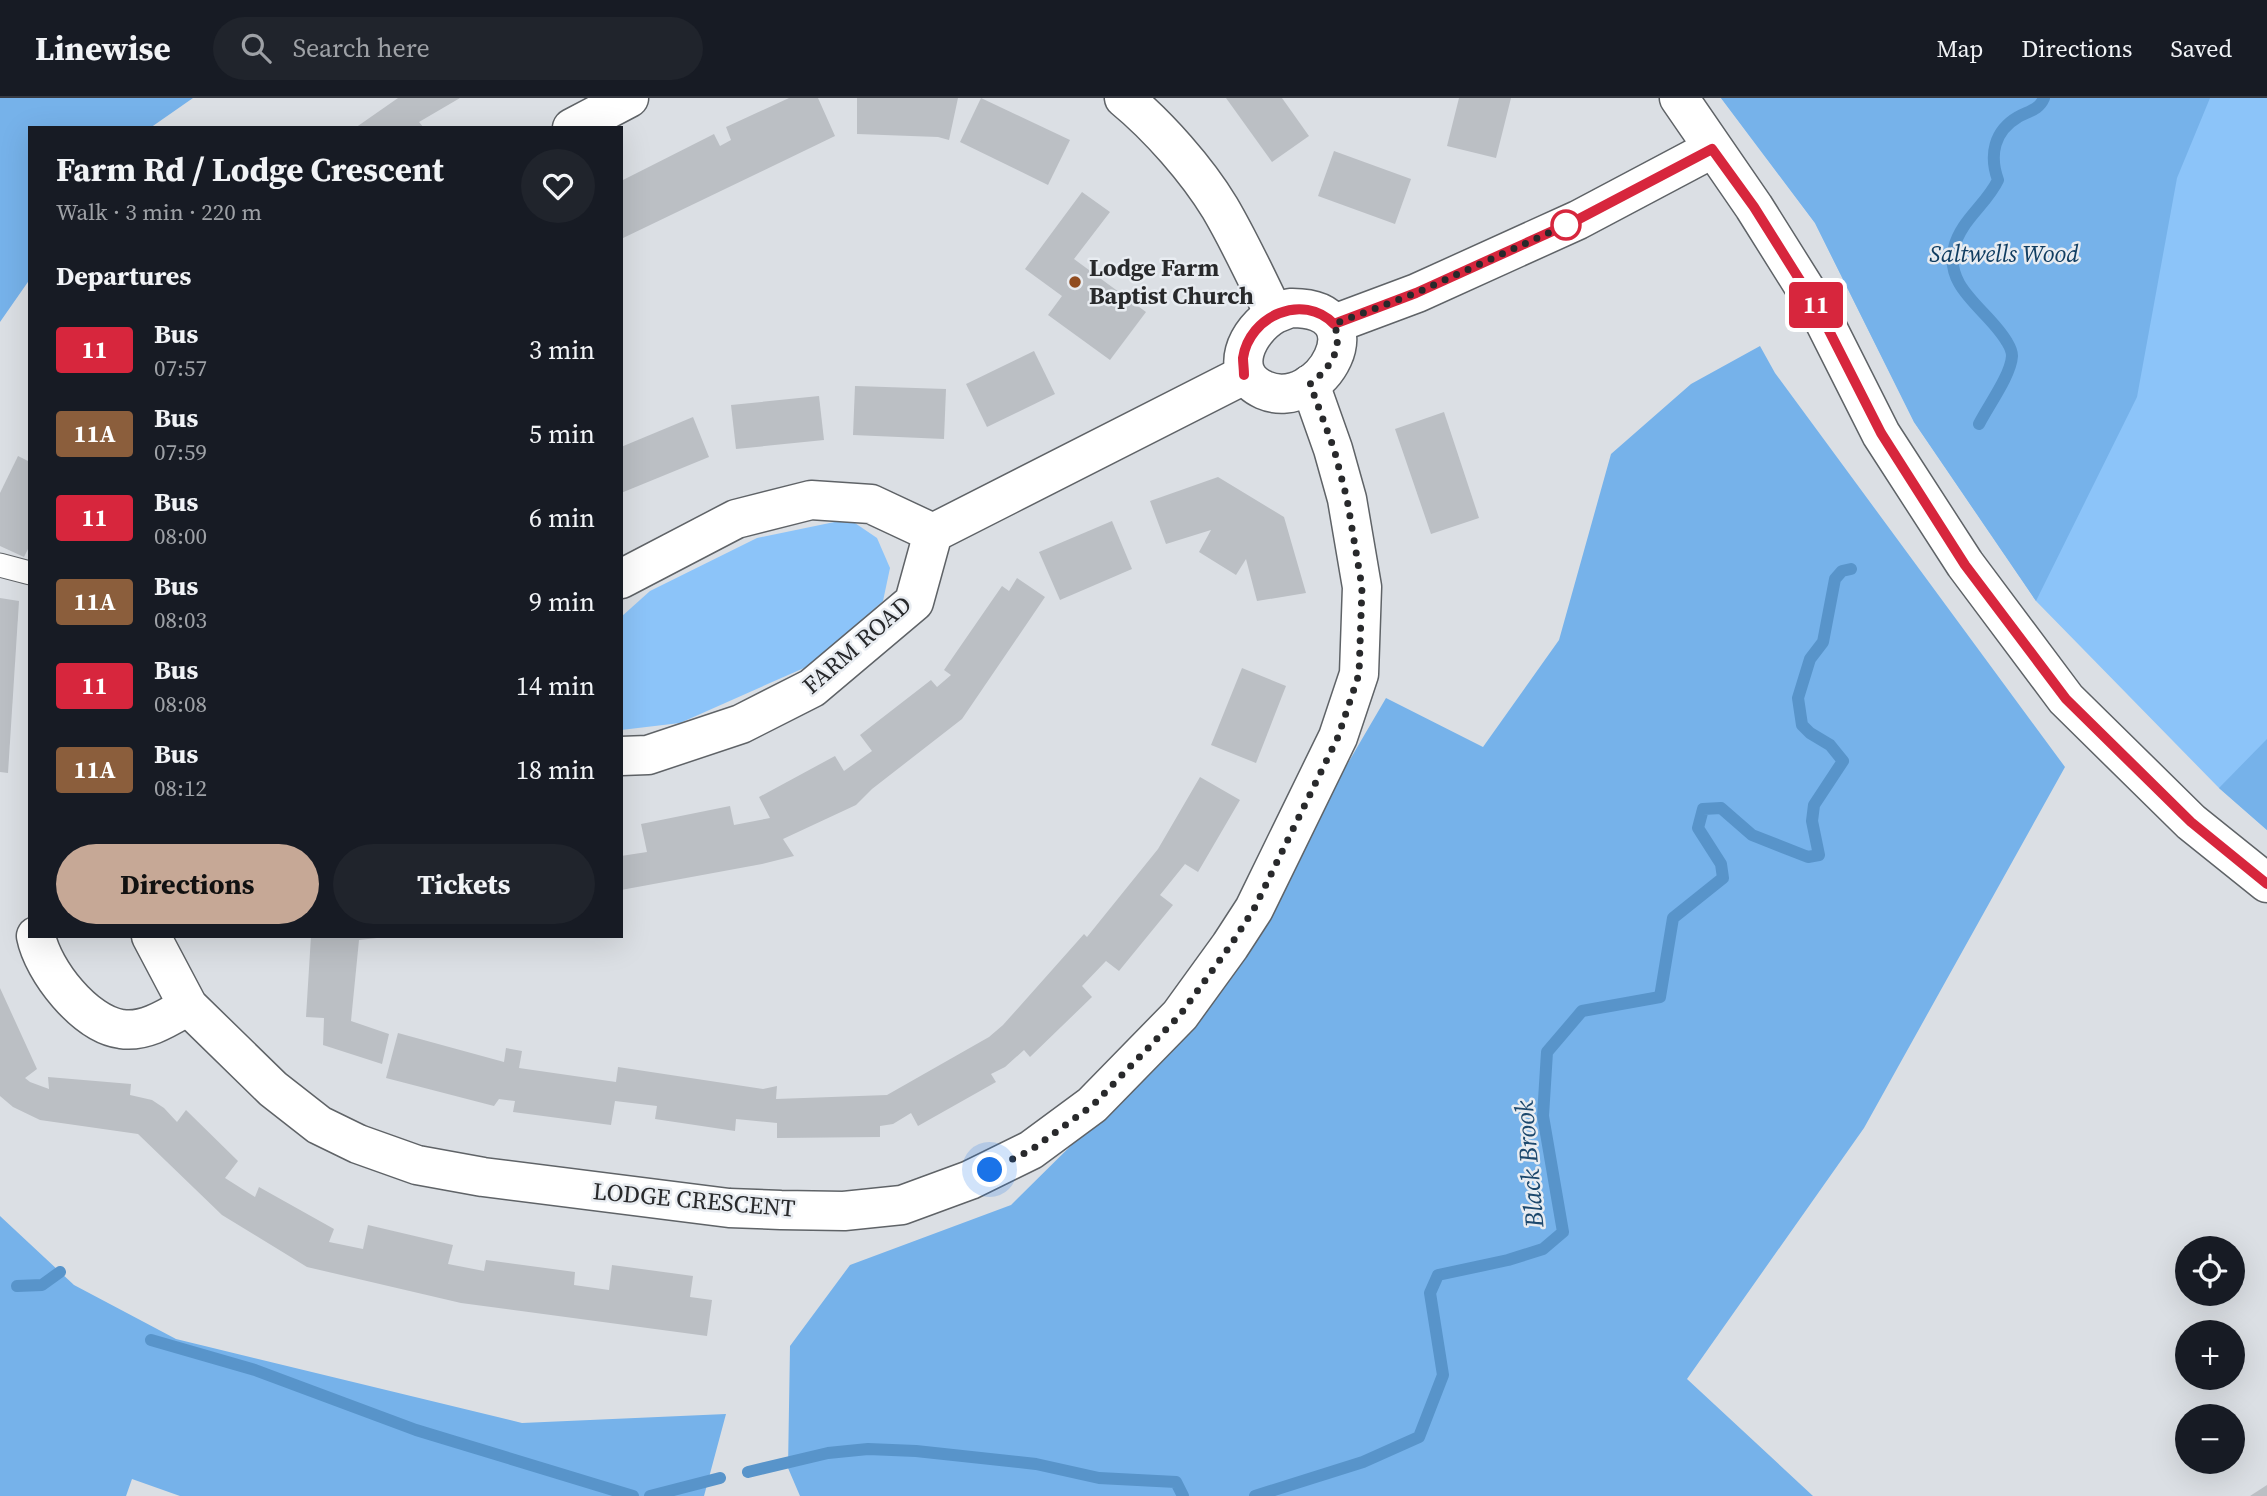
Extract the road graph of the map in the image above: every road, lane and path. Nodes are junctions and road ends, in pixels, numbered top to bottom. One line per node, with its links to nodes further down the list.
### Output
1 (629, 98): 4 (street)
2 (1124, 98): 6 (street)
3 (1679, 98): 5 (street)
4 (576, 126)
5 (1712, 149): 7 (street); 15 (street)
6 (1274, 314): 7 (street); 8 (street)
7 (1334, 324): 9 (street)
8 (1244, 375): 9 (street); 10 (street)
9 (1310, 384): 18 (street, LODGE CRESCENT)
10 (933, 533): 13 (street); 14 (street, FARM ROAD)
11 (0, 565): 12 (lane)
12 (28, 572)
13 (623, 578)
14 (623, 755)
15 (2267, 883)
16 (36, 938): 18 (street)
17 (152, 938): 18 (street, LODGE CRESCENT)
18 (188, 1006)

